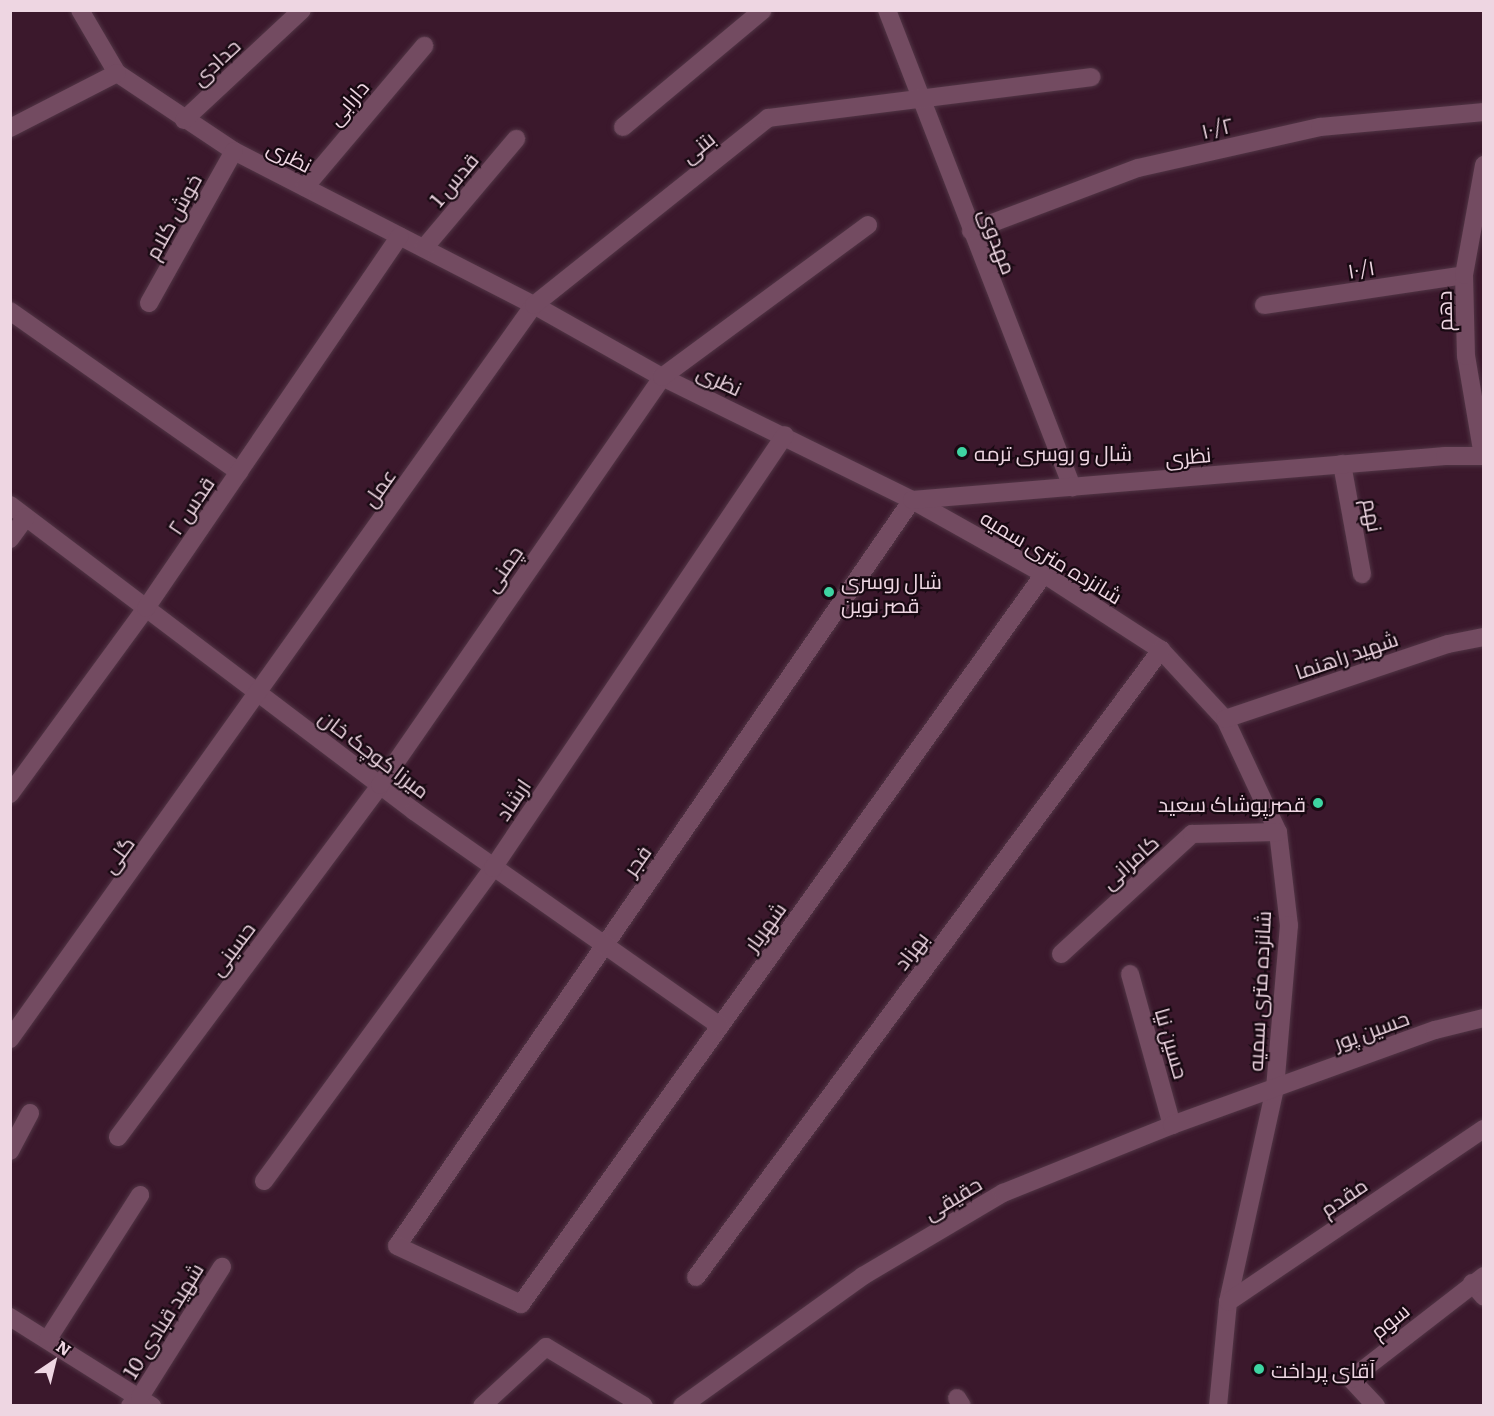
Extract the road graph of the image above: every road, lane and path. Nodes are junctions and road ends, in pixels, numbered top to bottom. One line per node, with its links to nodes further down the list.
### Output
1 (80, 10): 6 (street)
2 (302, 10): 10 (street, حدادی)
3 (763, 10): 11 (street)
4 (887, 10): 8 (street, مهدوی)
5 (424, 46): 16 (street, دارابی)
6 (117, 73): 10 (street, نظری); 12 (street)
7 (1090, 77): 8 (street, بتنی)
8 (920, 101): 18 (street, مهدوی); 23 (street, بتنی)
9 (1484, 112): 18 (street, ۱۰/۲)
10 (184, 120): 14 (street, نظری)
11 (623, 127)
12 (10, 128)
13 (516, 139): 20 (street, قدس 1)
14 (234, 151): 16 (street, نظری); 22 (street, خوش کلام)
15 (1484, 165): 21 (street, دهم)
16 (305, 187): 19 (street, نظری)
17 (868, 225): 26 (street, چمنی)
18 (971, 231): 31 (street, مهدوی)
19 (400, 236): 20 (street, نظری); 30 (street, قدس ۲)
20 (424, 248): 23 (street, نظری)
21 (1464, 275): 24 (street, ۱۰/۱); 28 (street, دهم)
22 (149, 303)
23 (534, 305): 26 (street, نظری); 41 (street, عمل)
24 (1264, 306)
25 (10, 311): 30 (street)
26 (662, 377): 27 (street, نظری); 43 (street, چمنی)
27 (785, 435): 32 (street, نظری); 46 (street, ارشاد)
28 (1483, 456): 29 (street, نظری)
29 (1342, 464): 31 (street, نظری); 37 (street, نهم)
30 (239, 472): 38 (street, قدس ۲)
31 (1072, 487): 32 (street, نظری)
32 (912, 500): 36 (street, شانزده متری سمیه); 47 (street, فجر)
33 (10, 505): 34 (street, میرزا کوچک خان)
34 (26, 517): 35 (street); 38 (street, میرزا کوچک خان)
35 (10, 539)
36 (1044, 574): 40 (street, شانزده متری سمیه); 51 (street, شهریار)
37 (1362, 574)
38 (146, 608): 41 (street, میرزا کوچک خان); 44 (street, قدس ۲)
39 (1484, 637): 42 (street, شهید راهنما)
40 (1161, 650): 42 (street, شانزده متری سمیه); 62 (street, بهزاد)
41 (259, 694): 43 (street, میرزا کوچک خان); 52 (street, گلی)
42 (1225, 719): 45 (street, شانزده متری سمیه)
43 (380, 785): 46 (street, میرزا کوچک خان); 57 (street, حسینی)
44 (10, 794)
45 (1278, 832): 48 (street, کامرانی); 53 (street, شانزده متری سمیه)
46 (493, 868): 47 (street, میرزا کوچک خان); 59 (street, ارشاد)
47 (606, 943): 51 (street, میرزا کوچک خان); 65 (street, فجر)
48 (1061, 954)
49 (1130, 974): 55 (street, حسین نیا)
50 (1484, 1018): 53 (street, حسین پور)
51 (720, 1026): 65 (street, شهریار)
52 (10, 1039)
53 (1275, 1088): 55 (street, حقیقی); 64 (street, شانزده متری سمیه)
54 (30, 1113): 58 (street)
55 (1172, 1125): 71 (street, حقیقی)
56 (1484, 1129): 64 (street, مقدم)
57 (118, 1137)
58 (10, 1151)
59 (264, 1181)
60 (140, 1195): 67 (street)
61 (222, 1267): 68 (street, شهید قبادی 10)
62 (696, 1277)
63 (1480, 1285): 73 (street, سوم)
64 (1228, 1302): 72 (street, شانزده متری سمیه)
65 (521, 1304)
66 (10, 1317): 67 (street)
67 (48, 1339): 68 (street)
68 (141, 1403)
69 (482, 1406): 70 (street)
70 (644, 1406)
71 (682, 1406)
72 (1218, 1406)
73 (1376, 1406)

